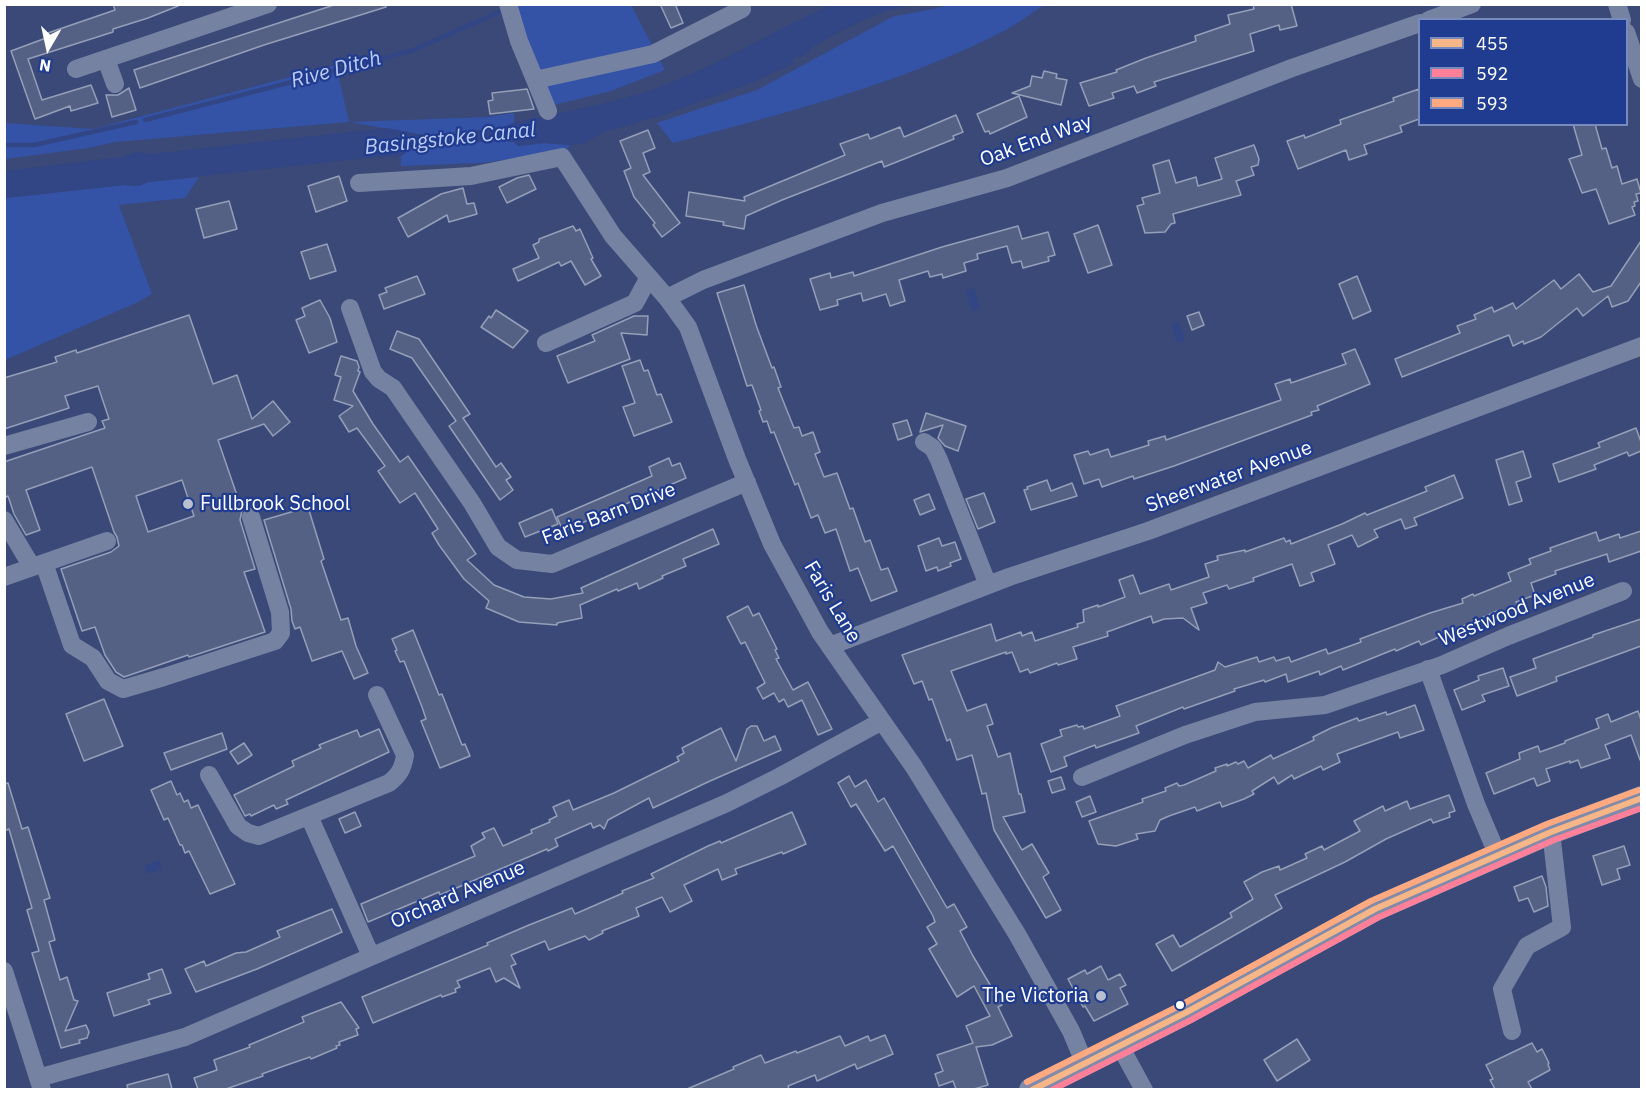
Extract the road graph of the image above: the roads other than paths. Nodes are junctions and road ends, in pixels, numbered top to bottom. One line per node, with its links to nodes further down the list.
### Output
1 (268, 4): 8 (street)
2 (1472, 4): 5 (street)
3 (509, 9): 11 (street)
4 (742, 9): 11 (street)
5 (1434, 18)
6 (1418, 23): 16 (street, Oak End Way)
7 (1628, 38): 10 (street)
8 (106, 59): 9 (street); 12 (street)
9 (76, 69)
10 (1641, 79)
11 (535, 80): 13 (street)
12 (115, 84)
13 (548, 111)
14 (359, 183): 15 (street, Faris Lane)
15 (649, 277): 16 (street, Faris Lane); 18 (street)
16 (667, 298): 23 (street, Faris Lane)
17 (350, 308): 23 (street, Faris Barn Drive)
18 (546, 343)
19 (1641, 346): 29 (street, Sheerwater Avenue)
20 (88, 422): 22 (street)
21 (924, 442): 29 (street)
22 (4, 446)
23 (747, 482): 31 (street, Faris Lane)
24 (251, 517): 27 (street)
25 (4, 519): 27 (street)
26 (107, 541): 27 (street)
27 (38, 565): 28 (street)
28 (6, 577)
29 (988, 585): 31 (street, Sheerwater Avenue)
30 (1623, 591): 32 (street, Westwood Avenue)
31 (830, 646): 34 (street, Faris Lane)
32 (1428, 669): 36 (street, Westwood Avenue); 40 (street, Westwood Avenue)
33 (378, 694): 38 (street)
34 (882, 721): 41 (street, Orchard Avenue); 45 (street, Faris Lane)
35 (208, 774): 38 (street)
36 (1082, 777)
37 (1641, 798): 39 (main road)
38 (309, 816): 41 (street)
39 (1551, 832): 40 (main road); 43 (street)
40 (1498, 856): 44 (main road)
41 (371, 957): 46 (street, Orchard Avenue)
42 (4, 971): 46 (street)
43 (1512, 1030)
44 (1120, 1046): 45 (main road); 48 (street)
45 (1084, 1062): 47 (main road)
46 (40, 1084)
47 (1031, 1089)
48 (1144, 1089)

